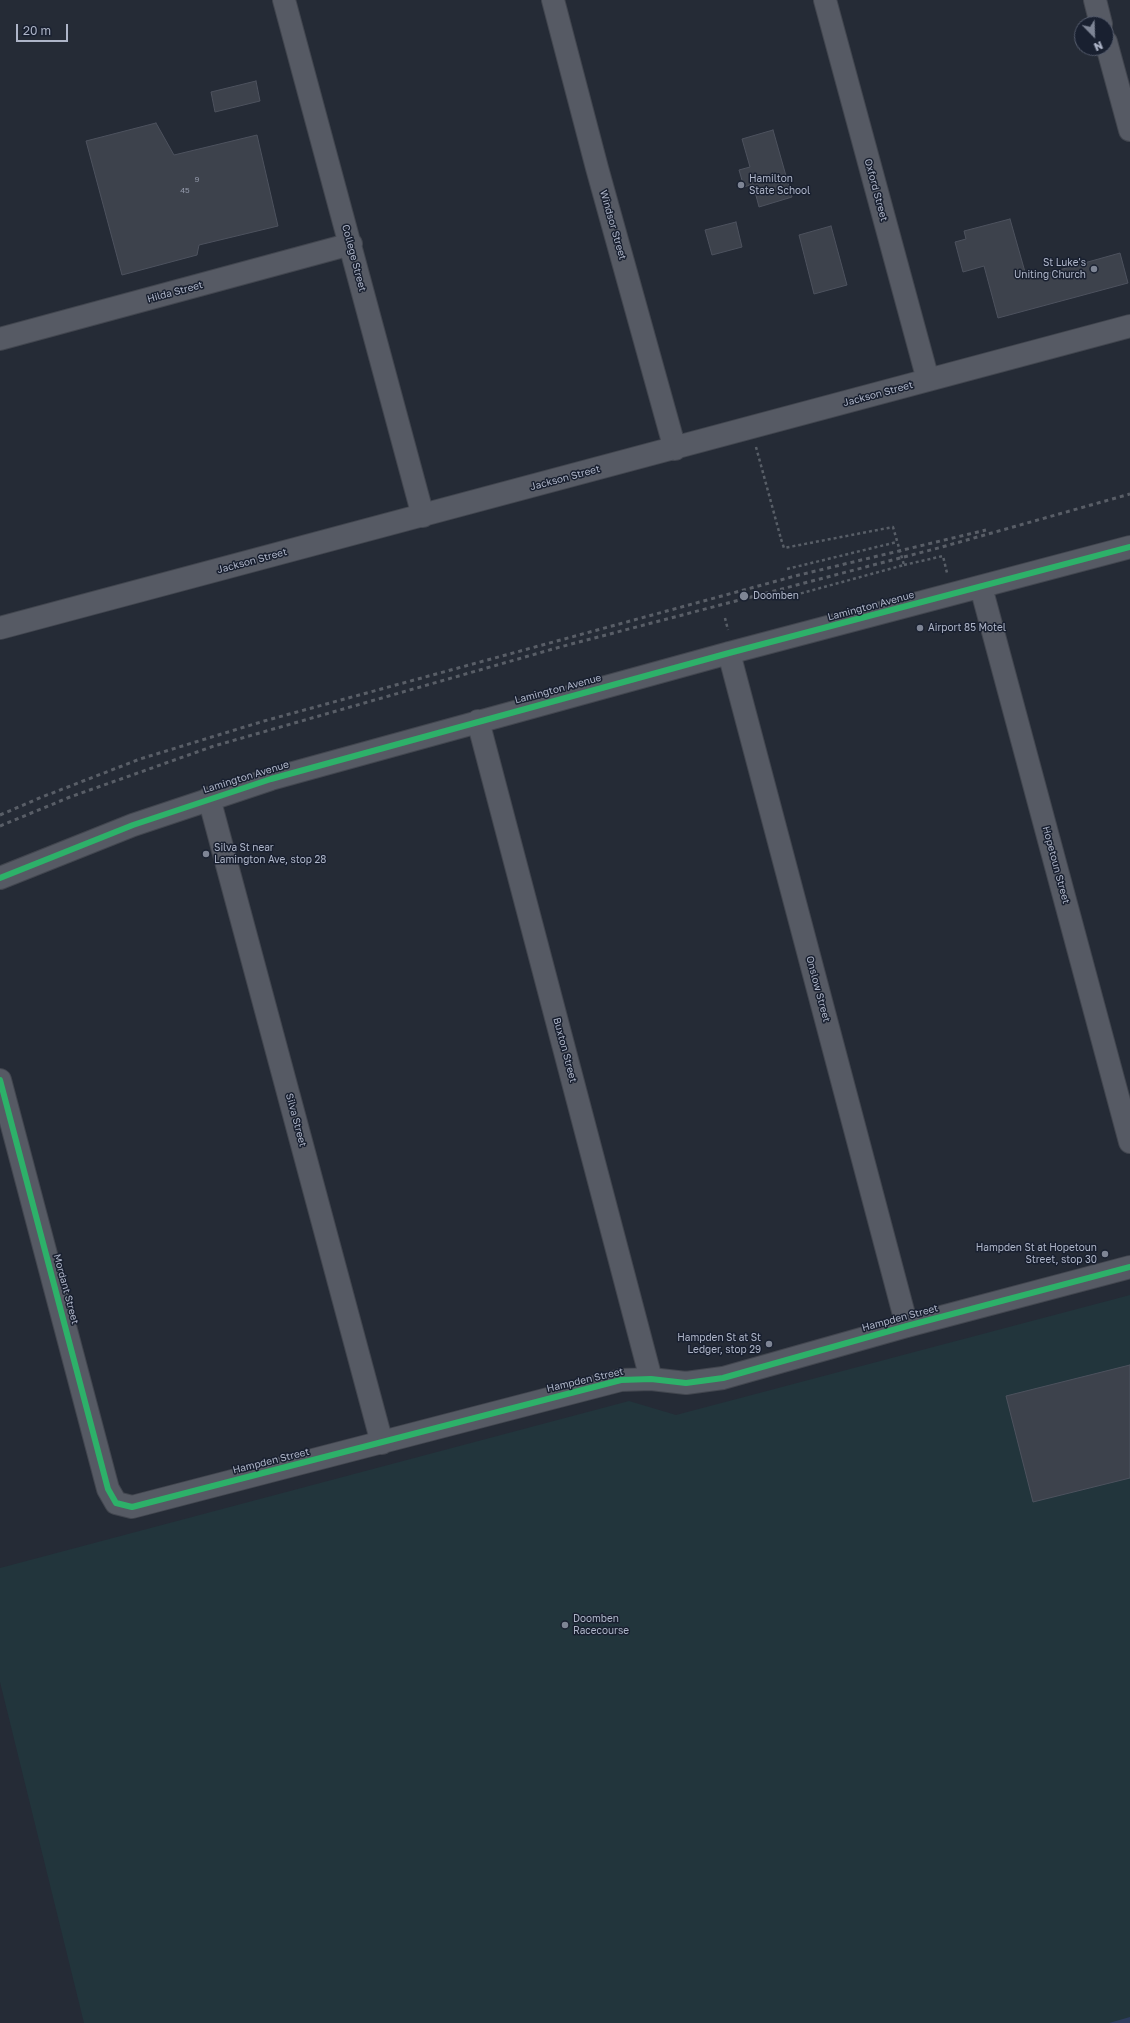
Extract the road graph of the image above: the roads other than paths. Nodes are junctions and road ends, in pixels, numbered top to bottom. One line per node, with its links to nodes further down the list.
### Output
1 (284, 0): 8 (street, College Street)
2 (553, 0): 12 (street, Windsor Street)
3 (825, 0): 11 (street, Oxford Street)
4 (1095, 0): 5 (street)
5 (1099, 16)
6 (1110, 56): 7 (street)
7 (1130, 130)
8 (351, 244): 10 (street, Hilda Street); 13 (street, College Street)
9 (1130, 326): 11 (street, Jackson Street)
10 (0, 339)
11 (928, 380): 12 (street, Jackson Street)
12 (675, 449): 13 (street, Jackson Street)
13 (423, 516): 16 (street, Jackson Street)
14 (1130, 547): 15 (street, Lamington Avenue)
15 (981, 587): 17 (street, Lamington Avenue); 22 (street, Hopetoun Street)
16 (0, 628)
17 (729, 653): 18 (street, Lamington Avenue); 24 (street, Onslow Street)
18 (478, 721): 19 (street, Lamington Avenue); 25 (street, Buxton Street)
19 (209, 798): 20 (street, Lamington Avenue); 26 (street, Silva Street)
20 (0, 878)
21 (0, 1080): 27 (street, Mordant Street)
22 (1130, 1142)
23 (1130, 1268): 24 (street, Hampden Street)
24 (907, 1326): 25 (street, Hampden Street)
25 (651, 1379): 26 (street, Hampden Street)
26 (382, 1443): 27 (street, Hampden Street)
27 (116, 1503)

